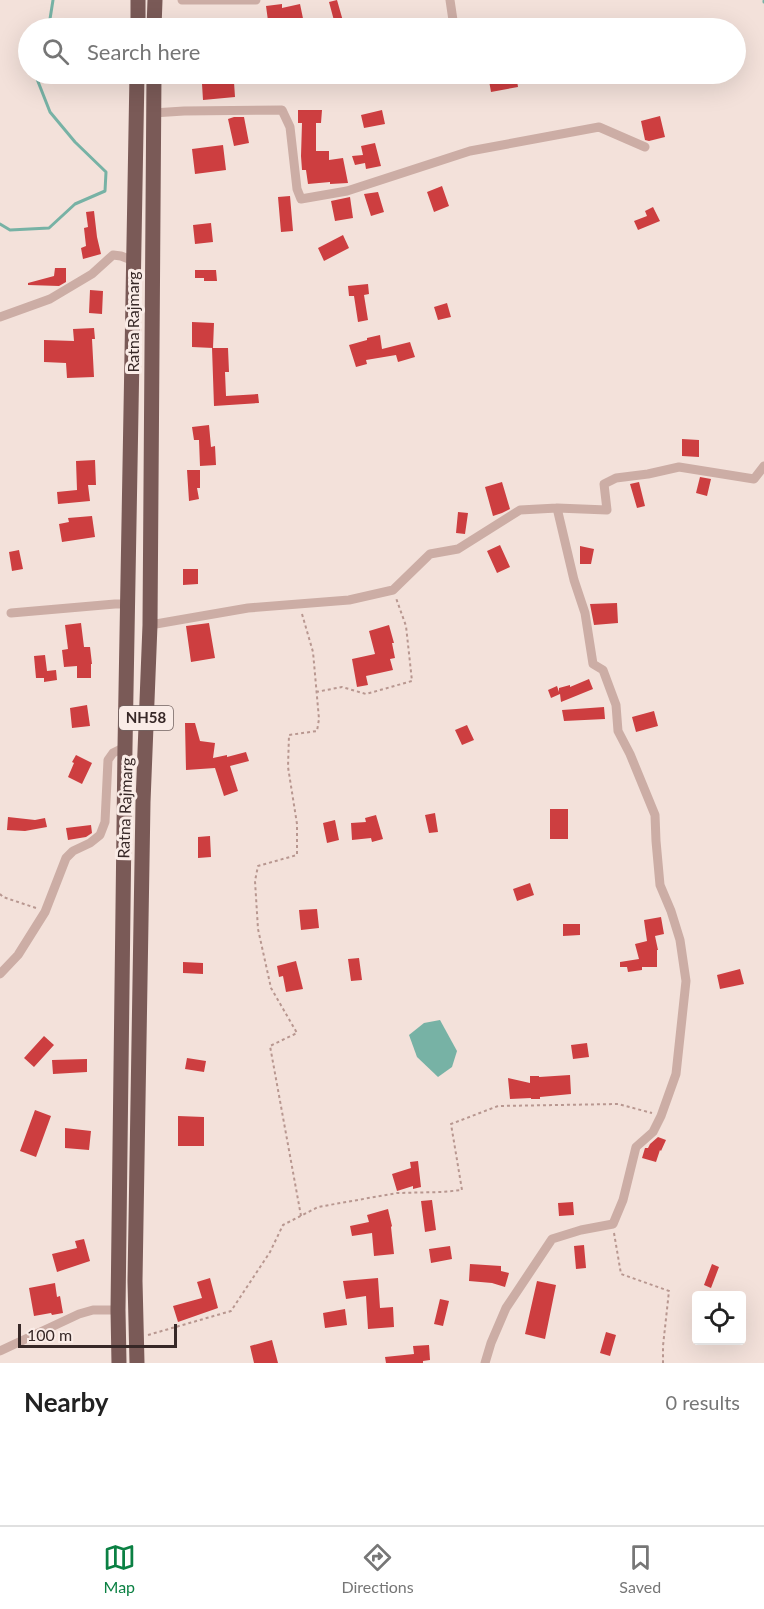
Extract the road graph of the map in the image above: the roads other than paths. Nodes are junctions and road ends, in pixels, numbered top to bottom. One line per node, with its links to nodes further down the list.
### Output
1 (138, 0): 6 (main road)
2 (155, 0): 7 (main road)
3 (182, 0): 4 (street)
4 (256, 0)
5 (450, 0): 8 (street)
6 (138, 18)
7 (154, 18)
8 (453, 18)
9 (137, 84): 13 (main road, Ratna Rajmarg / NH58)
10 (154, 84): 11 (main road, Ratna Rajmarg / NH58)
11 (153, 113): 12 (street); 19 (main road, Ratna Rajmarg / NH58)
12 (645, 147)
13 (134, 261): 14 (street); 17 (main road, Ratna Rajmarg / NH58)
14 (0, 317)
15 (764, 466): 16 (street)
16 (557, 508): 19 (street); 26 (street)
17 (128, 604): 18 (street); 20 (main road, Ratna Rajmarg / NH58)
18 (11, 613)
19 (150, 625): 25 (main road, Ratna Rajmarg / NH58)
20 (125, 747): 21 (street); 22 (main road, Ratna Rajmarg / NH58)
21 (0, 974)
22 (118, 1310): 23 (street); 24 (main road, Ratna Rajmarg / NH58)
23 (0, 1351)
24 (119, 1363)
25 (137, 1363)
26 (485, 1363)

